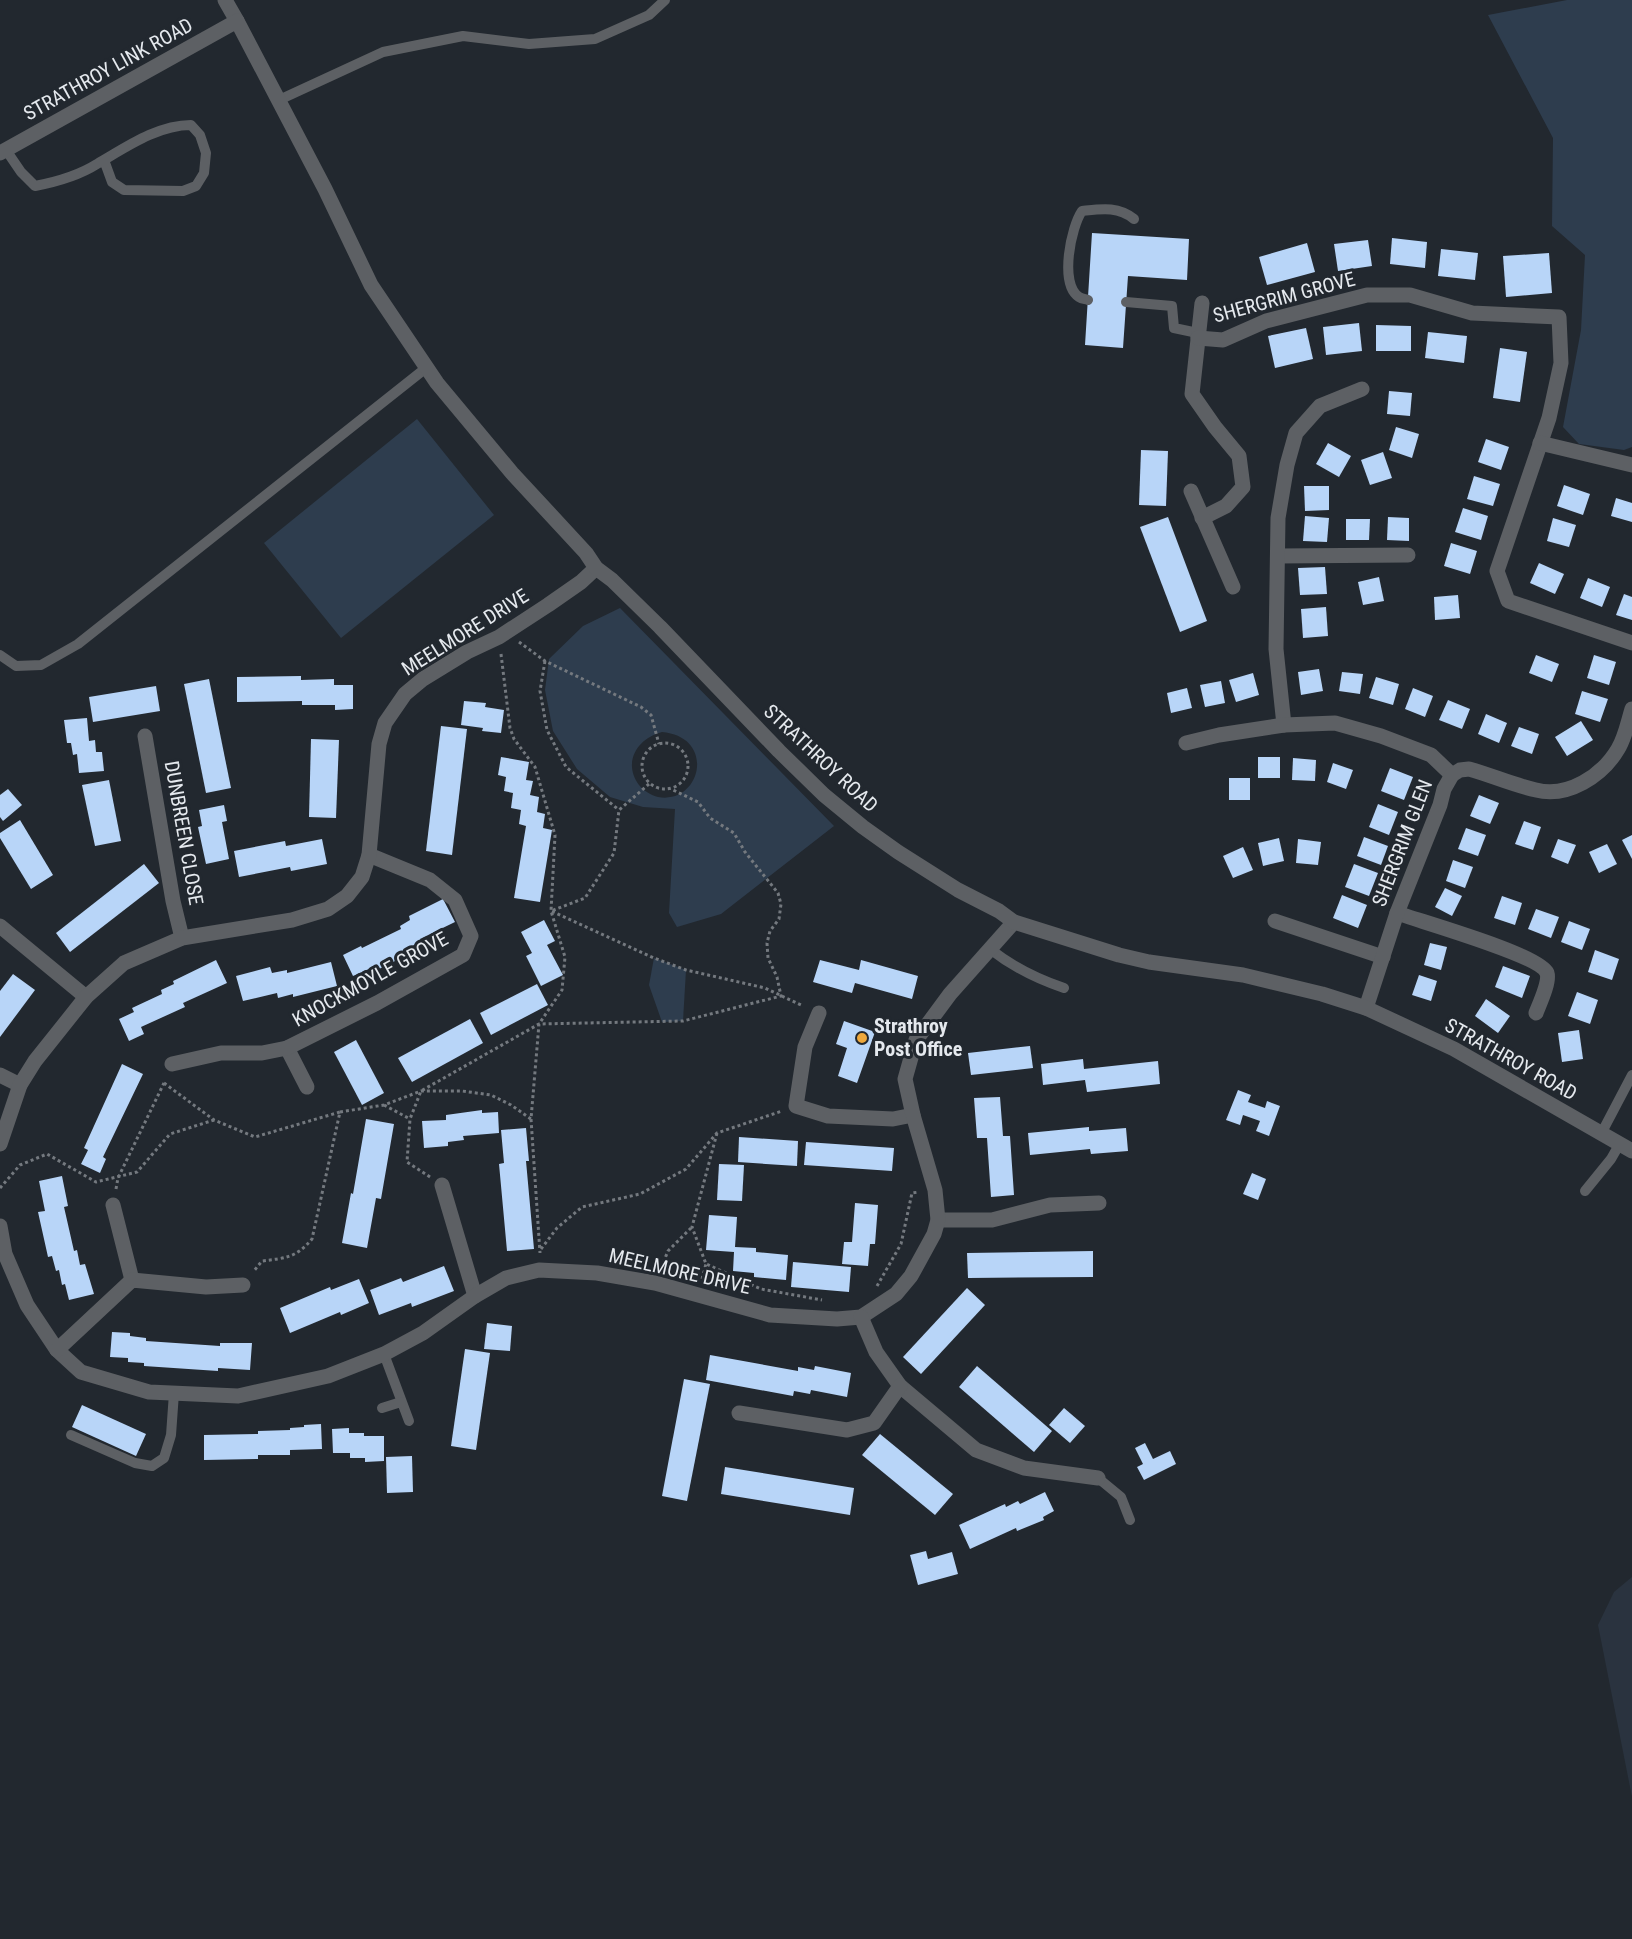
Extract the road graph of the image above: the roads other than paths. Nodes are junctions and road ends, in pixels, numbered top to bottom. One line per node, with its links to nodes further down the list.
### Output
1 (225, 0): 3 (street, STRATHROY ROAD)
2 (666, 0): 4 (lane)
3 (237, 21): 4 (street, STRATHROY ROAD); 5 (street, STRATHROY LINK ROAD)
4 (279, 100): 12 (street, STRATHROY ROAD)
5 (3, 151): 6 (lane)
6 (104, 160): 6 (lane)
7 (1134, 219): 8 (lane)
8 (1088, 300)
9 (1126, 302): 11 (lane)
10 (1202, 303): 11 (street, SHERGRIM GROVE)
11 (1198, 338): 14 (street, SHERGRIM GROVE); 17 (street, SHERGRIM GROVE)
12 (426, 368): 20 (street, STRATHROY ROAD); 23 (lane)
13 (1362, 389): 19 (street)
14 (1540, 443): 15 (street); 22 (street)
15 (1632, 465)
16 (1191, 491): 17 (street)
17 (1202, 518): 21 (street)
18 (1408, 555): 19 (street)
19 (1278, 556): 25 (street)
20 (596, 568): 29 (street, MEELMORE DRIVE); 32 (street, STRATHROY ROAD)
21 (1233, 587)
22 (1632, 643)
23 (0, 655)
24 (1632, 709): 28 (street, SHERGRIM GLEN)
25 (1284, 725): 27 (street); 28 (street)
26 (145, 736): 34 (street, DUNBREEN CLOSE)
27 (1186, 743)
28 (1452, 775): 30 (street, SHERGRIM GLEN)
29 (369, 855): 34 (street, MEELMORE DRIVE); 42 (street, KNOCKMOYLE GROVE)
30 (1397, 913): 36 (street, SHERGRIM GLEN); 41 (street)
31 (1275, 921): 36 (street)
32 (1014, 922): 35 (street, MEELMORE DRIVE); 39 (street, STRATHROY ROAD)
33 (0, 926): 38 (street)
34 (182, 938): 38 (street, MEELMORE DRIVE)
35 (990, 949): 37 (lane); 48 (street, MEELMORE DRIVE)
36 (1383, 957): 39 (street, SHERGRIM GLEN)
37 (1064, 988)
38 (86, 997): 46 (street, MEELMORE DRIVE)
39 (1366, 1008): 49 (street, STRATHROY ROAD)
40 (819, 1013): 48 (street)
41 (1536, 1013)
42 (287, 1048): 43 (street, KNOCKMOYLE GROVE); 47 (street, KNOCKMOYLE GROVE)
43 (172, 1064)
44 (0, 1075): 46 (street)
45 (1632, 1075): 49 (lane)
46 (20, 1084): 50 (street, MEELMORE DRIVE)
47 (307, 1087)
48 (913, 1115): 56 (street, MEELMORE DRIVE)
49 (1600, 1134): 51 (street, STRATHROY ROAD)
50 (0, 1144)
51 (1626, 1148): 53 (lane)
52 (441, 1185): 60 (street)
53 (1585, 1191)
54 (1099, 1203): 56 (street)
55 (113, 1205): 58 (street)
56 (938, 1220): 61 (street, MEELMORE DRIVE)
57 (0, 1226): 62 (street, MEELMORE DRIVE)
58 (132, 1280): 59 (street); 62 (street)
59 (243, 1285)
60 (475, 1296): 61 (street, MEELMORE DRIVE); 63 (street, MEELMORE DRIVE)
61 (861, 1317): 64 (street)
62 (57, 1350): 65 (street, MEELMORE DRIVE)
63 (384, 1354): 65 (street, MEELMORE DRIVE); 66 (lane)
64 (900, 1386): 68 (street); 71 (street)
65 (174, 1393): 70 (lane)
66 (401, 1401): 67 (lane); 69 (lane)
67 (382, 1408)
68 (739, 1413)
69 (409, 1421)
70 (71, 1435)
71 (1098, 1478): 72 (lane)
72 (1130, 1520)

